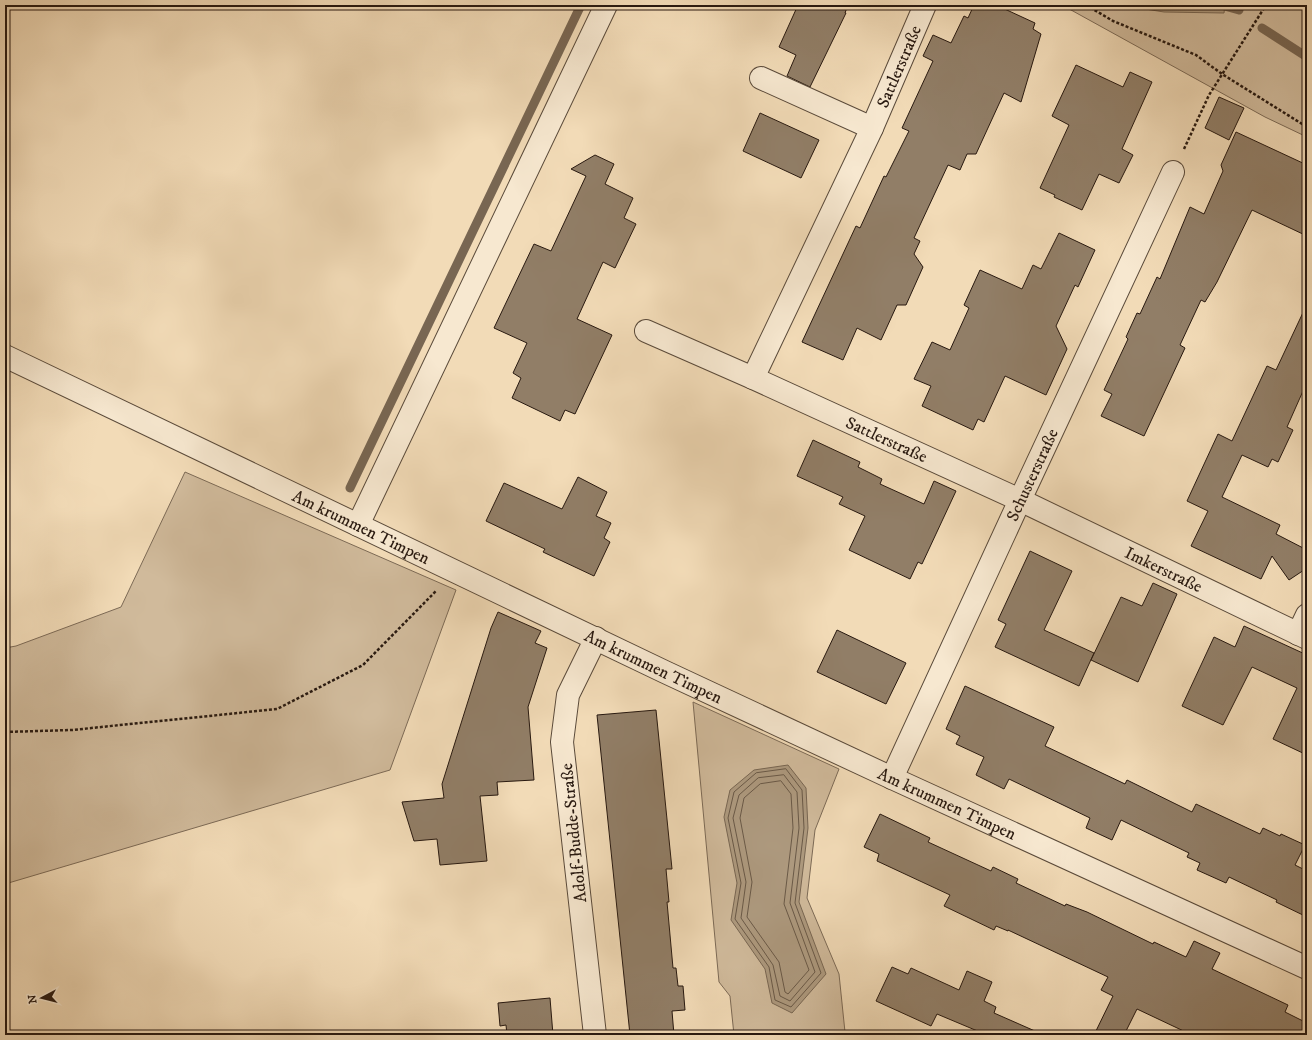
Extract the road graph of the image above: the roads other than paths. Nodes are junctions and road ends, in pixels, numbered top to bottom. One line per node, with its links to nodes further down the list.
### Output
1 (606, 5): 10 (street)
2 (925, 5): 4 (street, Sattlerstraße)
3 (761, 78): 4 (street, Sattlerstraße)
4 (872, 128): 8 (street, Sattlerstraße)
5 (1173, 172): 9 (street, Schusterstraße)
6 (646, 331): 8 (street, Sattlerstraße)
7 (5, 356): 10 (street, Am krummen Timpen)
8 (753, 378): 9 (street, Sattlerstraße)
9 (1020, 500): 12 (street, Imkerstraße); 14 (street, Schusterstraße)
10 (358, 525): 13 (street, Am krummen Timpen)
11 (1307, 614): 12 (street)
12 (1302, 636)
13 (596, 638): 14 (street, Am krummen Timpen); 16 (street, Adolf-Budde-Straße)
14 (892, 778): 15 (street, Am krummen Timpen)
15 (1307, 968)
16 (595, 1035)

